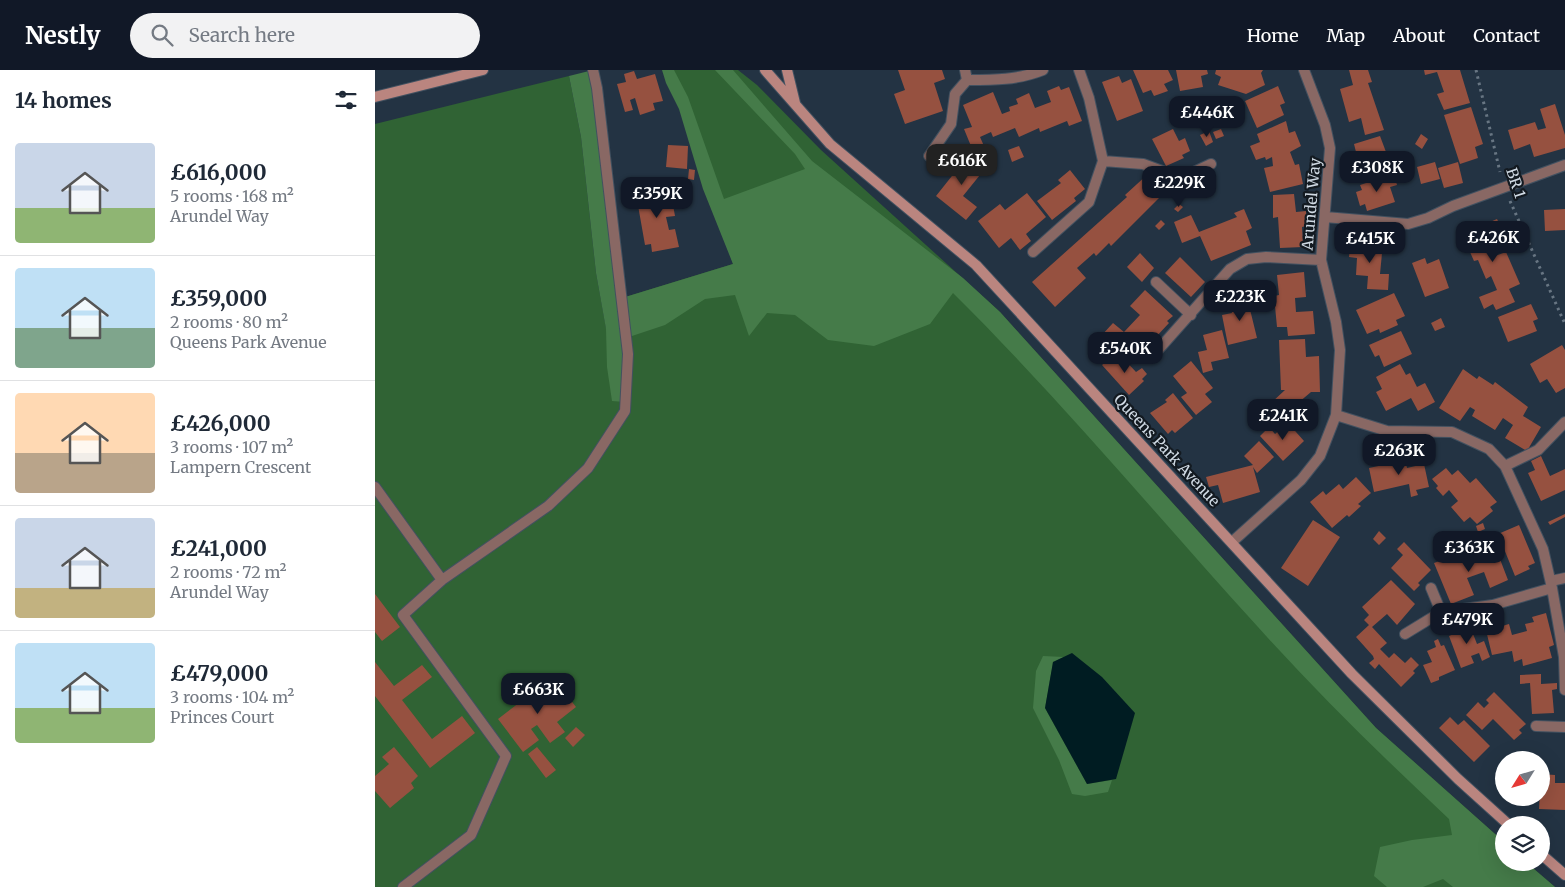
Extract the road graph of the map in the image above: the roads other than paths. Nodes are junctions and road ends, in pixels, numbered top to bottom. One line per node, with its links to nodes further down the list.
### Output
1 (483, 70): 9 (street)
2 (593, 70): 27 (street)
3 (765, 70): 10 (street, Queens Park Avenue)
4 (787, 70): 10 (street, Queens Park Avenue)
5 (1043, 70): 8 (street)
6 (1079, 70): 12 (street)
7 (1304, 70): 15 (street, Arundel Way)
8 (966, 75): 11 (street)
9 (375, 97)
10 (795, 104): 25 (street, Queens Park Avenue)
11 (929, 156)
12 (1103, 161): 13 (street); 16 (street)
13 (1211, 164)
14 (1565, 165): 15 (street)
15 (1325, 217): 17 (street, Arundel Way)
16 (1033, 252)
17 (1321, 260): 19 (street); 21 (street, Arundel Way)
18 (1156, 282): 19 (street)
19 (1191, 316): 20 (street)
20 (1151, 358)
21 (1336, 415): 23 (street); 25 (street, Arundel Way)
22 (1565, 422): 23 (street)
23 (1505, 466): 28 (street)
24 (375, 487): 27 (street)
25 (1232, 542): 35 (street, Queens Park Avenue)
26 (1565, 578): 28 (street)
27 (442, 580): 38 (street)
28 (1552, 584): 30 (street); 32 (street)
29 (1431, 588): 30 (street)
30 (1441, 612): 31 (street)
31 (1405, 634)
32 (1565, 690)
33 (1536, 726): 34 (street)
34 (1565, 727)
35 (1499, 816)
36 (1550, 862): 37 (street)
37 (1565, 875)
38 (403, 887)

